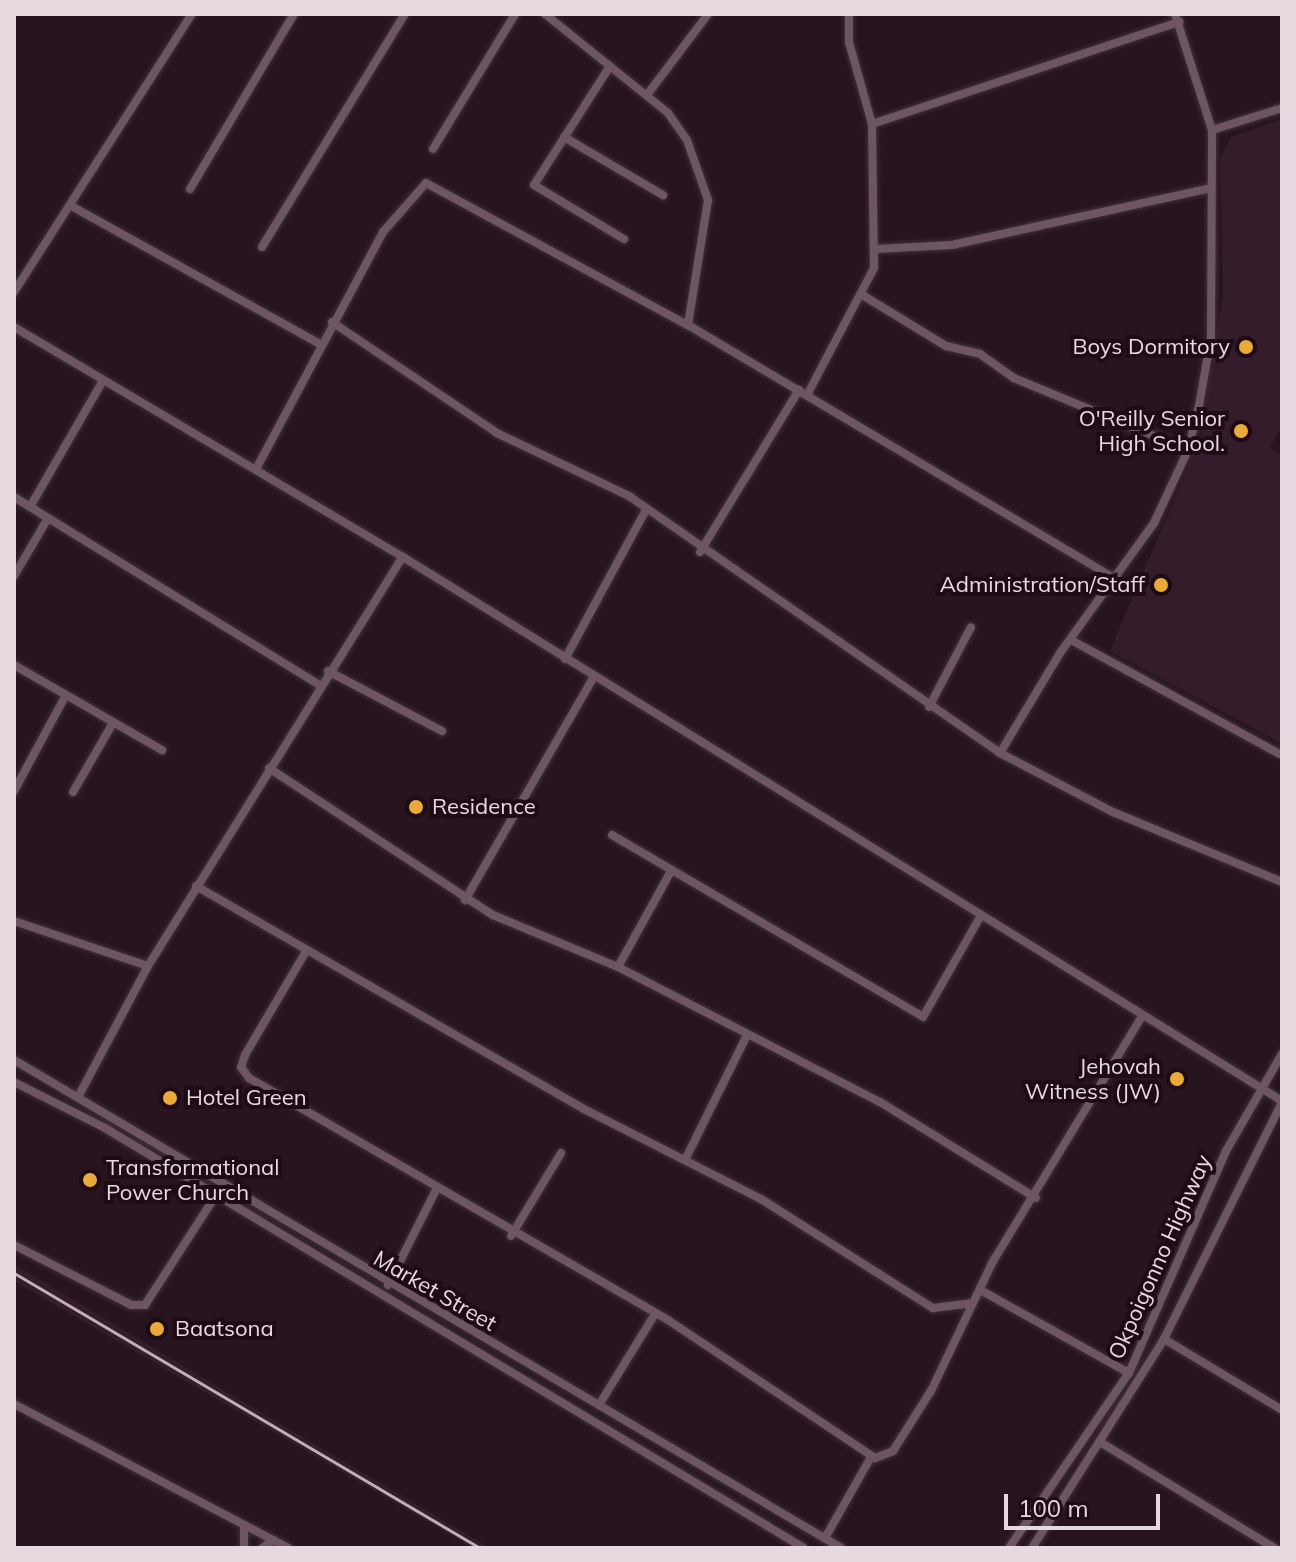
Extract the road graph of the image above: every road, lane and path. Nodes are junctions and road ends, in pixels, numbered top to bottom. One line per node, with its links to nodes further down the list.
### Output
1 (192, 14): 19 (street)
2 (294, 14): 17 (street)
3 (405, 14): 21 (street)
4 (515, 14): 15 (street)
5 (545, 14): 9 (street)
6 (708, 14): 10 (street)
7 (849, 14): 12 (street)
8 (1177, 18): 12 (street); 13 (street)
9 (610, 66): 10 (street); 14 (street)
10 (647, 95): 26 (street)
11 (1282, 108): 13 (street)
12 (872, 124): 22 (street)
13 (1212, 130): 16 (street)
14 (564, 137): 18 (street); 20 (street)
15 (433, 149)
16 (1211, 188): 22 (street); 31 (street)
17 (190, 189)
18 (663, 195)
19 (73, 207): 23 (street); 28 (street)
20 (624, 239)
21 (262, 247)
22 (876, 249): 24 (street)
23 (14, 292)
24 (864, 296): 30 (street); 31 (street)
25 (332, 322): 26 (street); 28 (street); 35 (street)
26 (688, 325): 30 (street)
27 (14, 327): 29 (street)
28 (320, 344): 32 (street)
29 (101, 384): 32 (street); 34 (street)
30 (803, 392): 37 (street); 40 (street)
31 (1188, 450): 40 (street)
32 (256, 469): 38 (street)
33 (14, 497): 34 (street)
34 (30, 507): 36 (street)
35 (646, 510): 37 (street); 43 (street)
36 (48, 518): 39 (street); 47 (street)
37 (700, 552): 49 (street)
38 (403, 557): 43 (street); 45 (street)
39 (14, 576)
40 (1119, 581): 42 (street)
41 (971, 627): 49 (street)
42 (1073, 641): 53 (street); 54 (street)
43 (565, 659): 46 (street)
44 (14, 665): 48 (street)
45 (328, 671): 47 (street); 51 (street)
46 (594, 677): 62 (street); 63 (street)
47 (319, 685): 55 (street)
48 (66, 695): 50 (street); 56 (street)
49 (929, 707): 53 (street)
50 (113, 723): 52 (street); 57 (street)
51 (442, 731)
52 (162, 750)
53 (1000, 753): 60 (street)
54 (1279, 754)
55 (269, 768): 61 (street); 62 (street)
56 (14, 791)
57 (73, 792)
58 (612, 835): 59 (street)
59 (671, 871): 63 (street); 67 (street)
60 (1282, 882)
61 (196, 886): 65 (street); 66 (street)
62 (465, 900): 67 (street)
63 (980, 917): 68 (street)
64 (14, 921): 66 (street)
65 (305, 953): 77 (street); 78 (street)
66 (148, 966): 74 (street)
67 (618, 967): 69 (street)
68 (1141, 1018): 73 (street); 80 (street)
69 (746, 1037): 77 (street); 80 (street)
70 (1282, 1054): 73 (street, Okpoigonno Highway)
71 (14, 1060): 74 (street, Market Street)
72 (14, 1082): 79 (street, Market Street)
73 (1261, 1088): 75 (street); 88 (street, Okpoigonno Highway)
74 (78, 1097): 83 (street, Market Street)
75 (1282, 1102): 87 (street, Okpoigonno Highway)
76 (561, 1153): 81 (street)
77 (686, 1158): 85 (street)
78 (436, 1190): 81 (street); 83 (street)
79 (215, 1197): 82 (street); 101 (street, Market Street)
80 (1036, 1198): 84 (street)
81 (511, 1236): 86 (street)
82 (14, 1245)
83 (388, 1285): 90 (street, Market Street)
84 (984, 1292): 85 (street); 88 (street)
85 (973, 1303): 93 (street)
86 (655, 1314): 90 (street); 93 (street)
87 (1164, 1339): 91 (street); 92 (street, Okpoigonno Highway)
88 (1129, 1373): 96 (street, Okpoigonno Highway)
89 (14, 1404): 94 (street)
90 (599, 1405): 95 (street, Market Street)
91 (1282, 1409)
92 (1100, 1442): 104 (street, Okpoigonno Highway); 105 (street)
93 (871, 1457): 95 (street)
94 (244, 1525): 97 (street); 98 (street)
95 (825, 1538): 102 (street, Market Street)
96 (1018, 1538): 103 (street, Okpoigonno Highway); 104 (street)
97 (274, 1540): 99 (street); 100 (street)
98 (244, 1548)
99 (262, 1548)
100 (288, 1548)
101 (804, 1548)
102 (841, 1548)
103 (1009, 1548)
104 (1032, 1548)
105 (1274, 1548)

